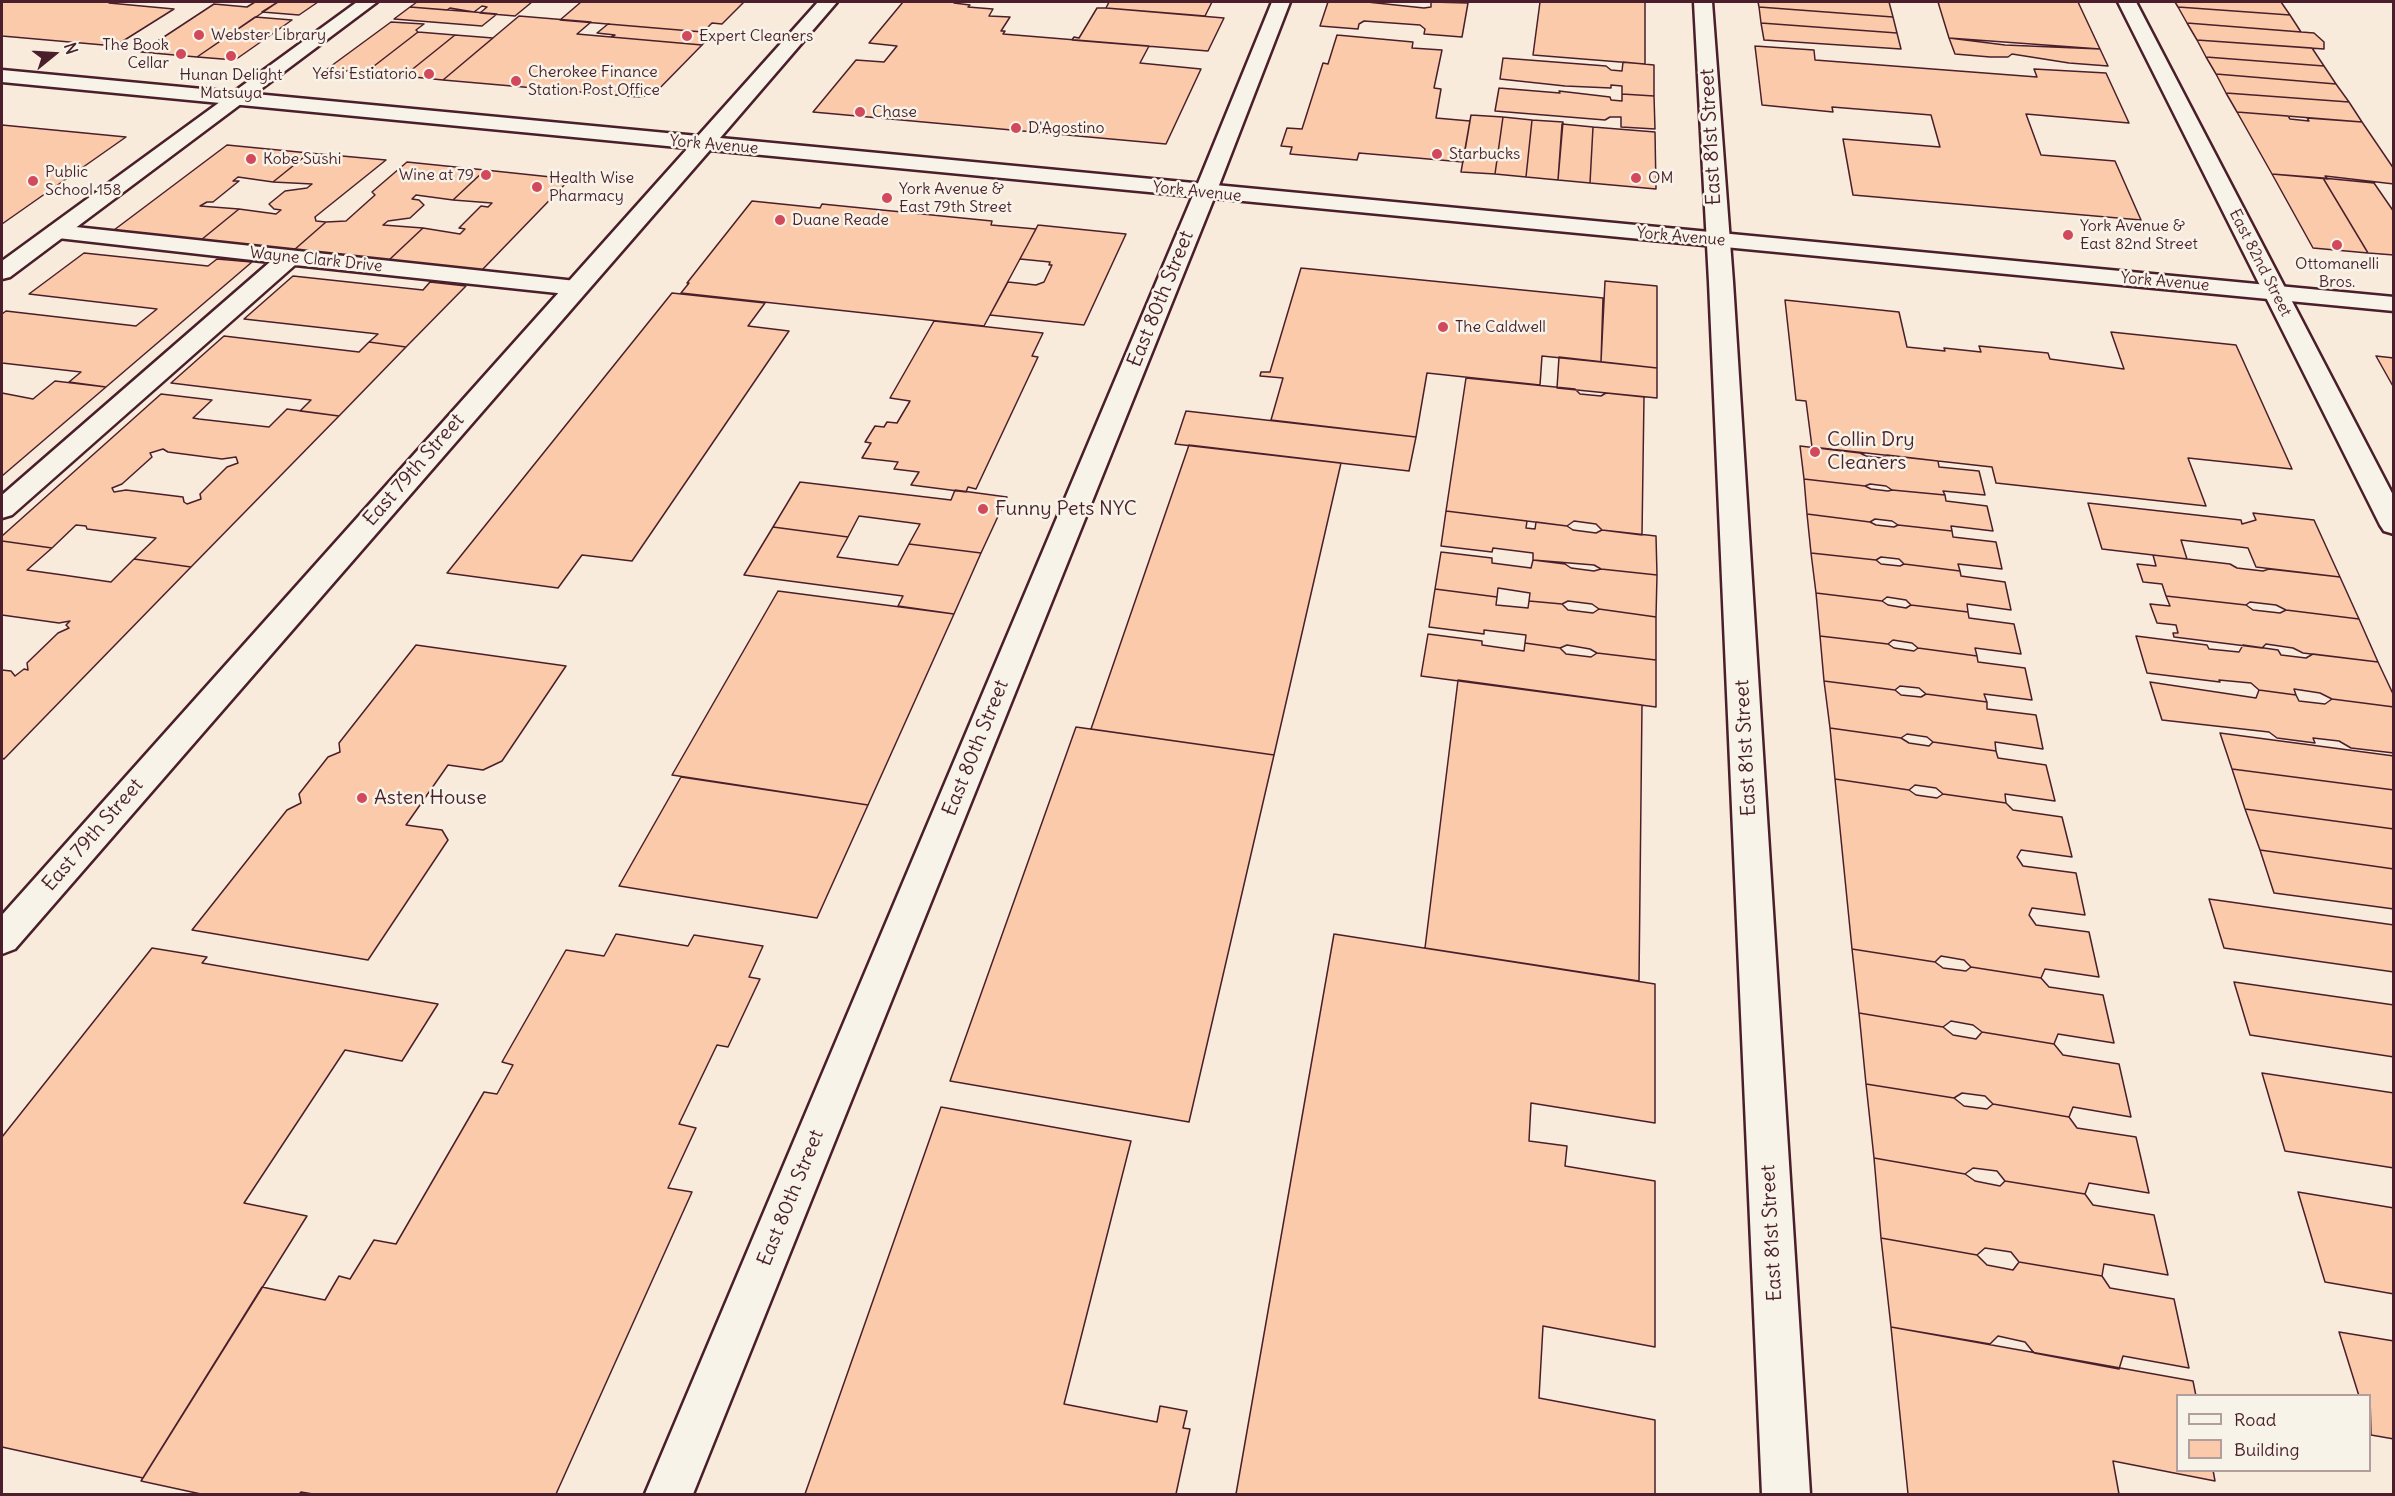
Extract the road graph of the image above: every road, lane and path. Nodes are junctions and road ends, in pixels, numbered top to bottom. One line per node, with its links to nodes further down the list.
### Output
1 (368, 2): 7 (street)
2 (828, 2): 8 (street, East 79th Street)
3 (1281, 2): 9 (street, East 80th Street)
4 (1703, 2): 11 (street, East 81st Street)
5 (2127, 2): 15 (street, East 82nd Street)
6 (2, 76): 7 (street, York Avenue)
7 (237, 99): 8 (street, York Avenue); 10 (street)
8 (702, 144): 9 (street, York Avenue); 14 (street, East 79th Street)
9 (1205, 193): 11 (street, York Avenue); 20 (street, East 80th Street)
10 (57, 231): 12 (street, Wayne Clark Drive); 13 (street)
11 (1717, 241): 15 (street, York Avenue); 21 (street, East 81st Street)
12 (290, 257): 14 (street, Wayne Clark Drive); 17 (street)
13 (2, 272)
14 (576, 288): 19 (street, East 79th Street)
15 (2276, 293): 16 (street, York Avenue); 18 (street, East 82nd Street)
16 (2394, 304)
17 (2, 509)
18 (2394, 525)
19 (2, 939)
20 (669, 1494)
21 (1786, 1494)

